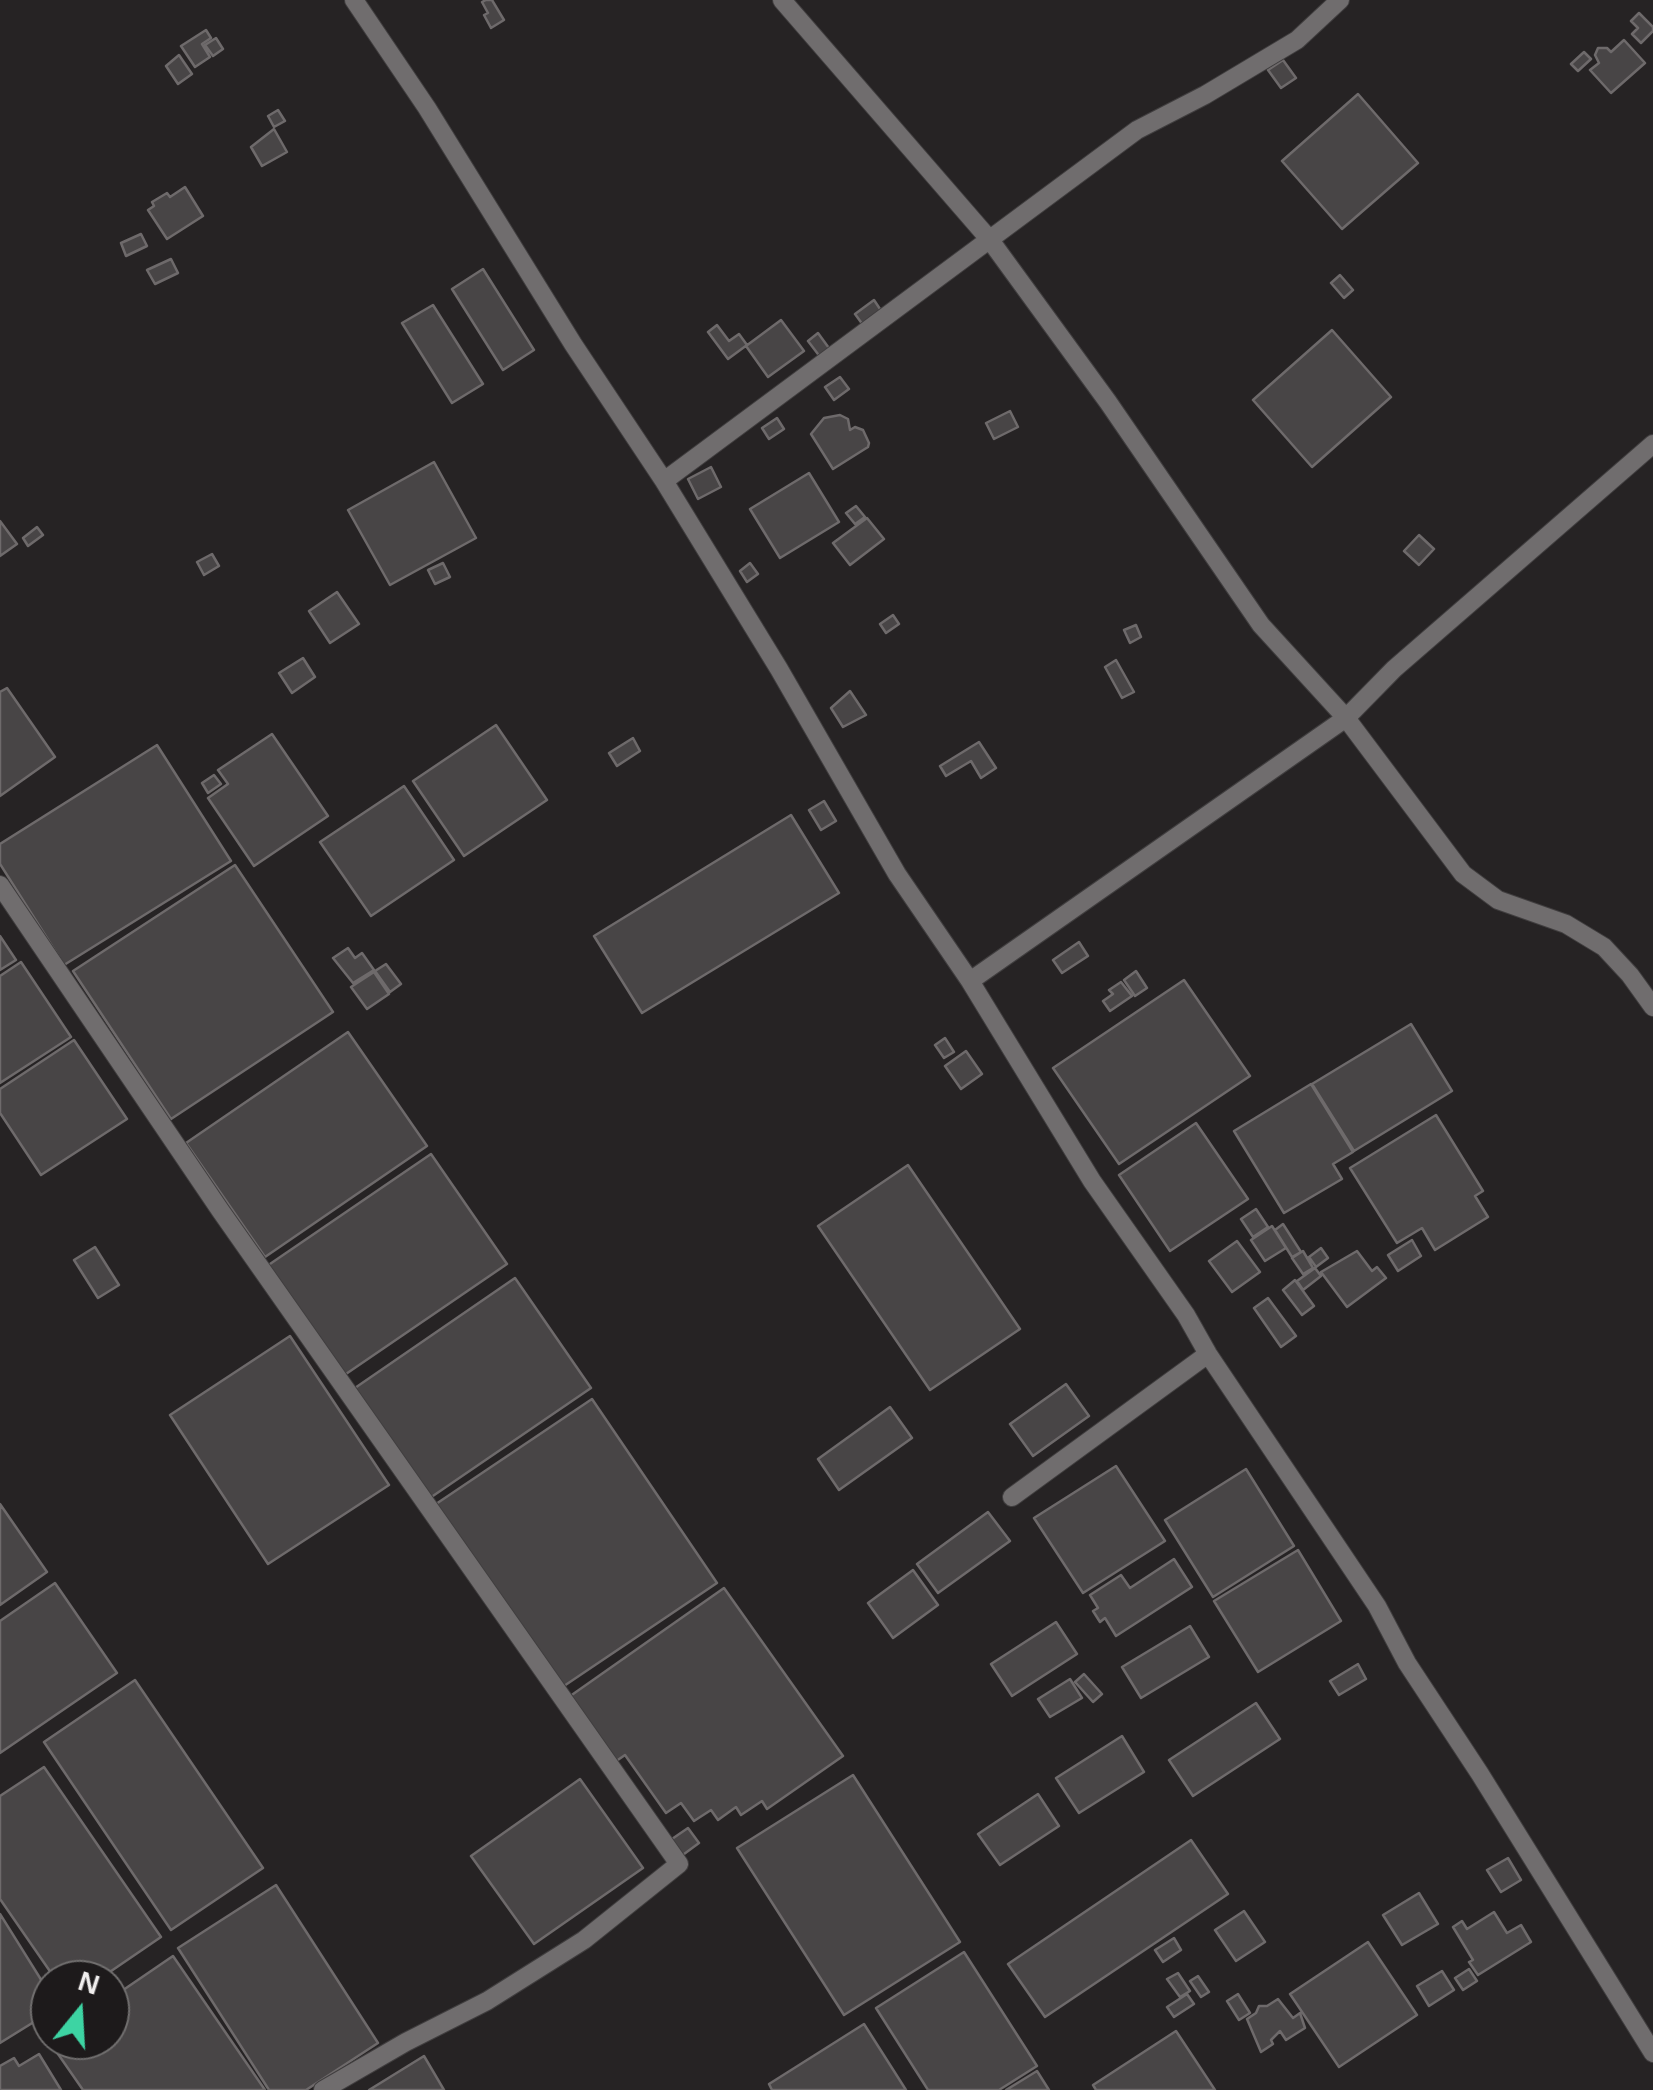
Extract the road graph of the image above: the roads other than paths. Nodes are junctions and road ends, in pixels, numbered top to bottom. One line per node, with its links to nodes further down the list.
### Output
1 (782, 0): 4 (street)
2 (1340, 0): 4 (street)
3 (359, 2): 6 (street)
4 (990, 240): 6 (street); 7 (street)
5 (1653, 444): 7 (street)
6 (664, 481): 9 (street)
7 (1346, 718): 9 (street); 10 (street)
8 (0, 885): 14 (street)
9 (970, 981): 11 (street)
10 (1653, 1007)
11 (1208, 1354): 12 (street); 13 (street)
12 (1012, 1497)
13 (1653, 2053)
14 (323, 2090)

